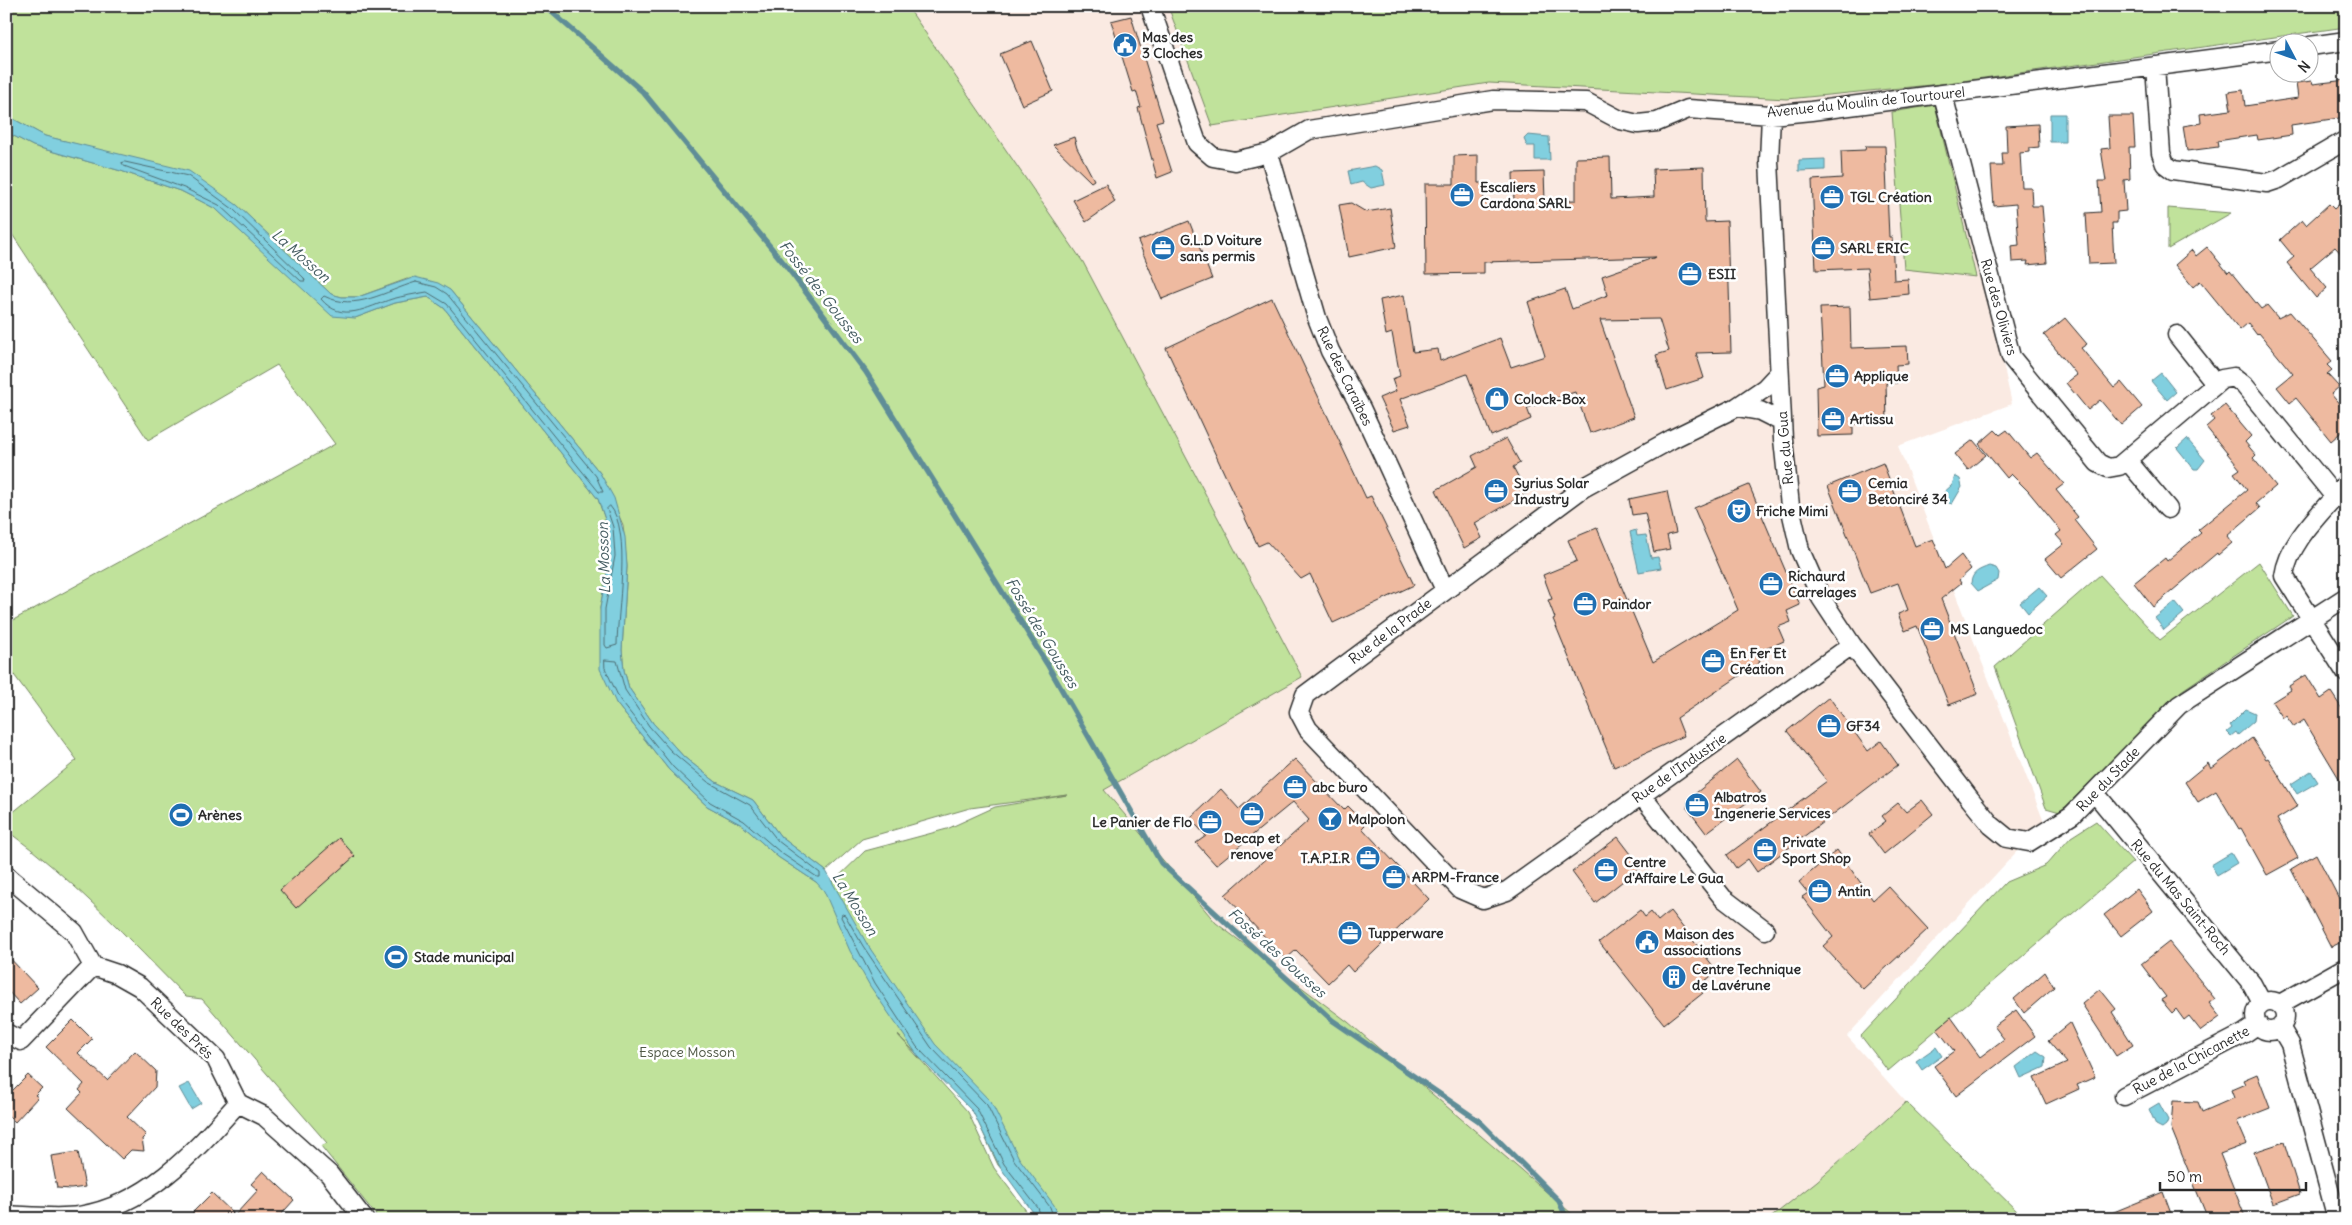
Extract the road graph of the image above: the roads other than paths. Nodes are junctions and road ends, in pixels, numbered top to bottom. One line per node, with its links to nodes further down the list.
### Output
1 (1150, 6): 9 (street, Avenue du Moulin de Tourtourel)
2 (2346, 42): 3 (street)
3 (2320, 45)
4 (2270, 51): 5 (street, Avenue du Moulin de Tourtourel)
5 (2154, 66): 6 (street, Avenue du Moulin de Tourtourel); 8 (street)
6 (1943, 95): 7 (street, Avenue du Moulin de Tourtourel); 15 (street, Rue des Oliviers)
7 (1771, 115): 9 (street, Avenue du Moulin de Tourtourel); 11 (street, Rue du Gua)
8 (2346, 140)
9 (1269, 153): 18 (street, Rue des Caraïbes)
10 (2177, 335): 12 (street)
11 (1779, 373): 13 (street, Rue de la Prade); 14 (street, Rue du Gua)
12 (2216, 384): 15 (street, Rue des Oliviers); 16 (street)
13 (1737, 407): 14 (street); 18 (street, Rue de la Prade)
14 (1782, 422): 21 (street, Rue du Gua)
15 (2127, 460): 17 (street)
16 (2340, 490): 20 (street)
17 (2168, 509)
18 (1445, 590): 27 (street, Rue de la Prade)
19 (2346, 597): 20 (street, Rue du Stade)
20 (2312, 619): 22 (street); 23 (street, Rue du Stade)
21 (1852, 645): 24 (street, Rue de l'Industrie); 25 (street, Rue du Gua)
22 (2346, 672)
23 (2095, 793): 25 (street, Rue du Stade); 31 (street, Rue du Mas Saint-Roch)
24 (1641, 794): 27 (street, Rue de l'Industrie); 28 (street)
25 (2029, 842)
26 (6, 875): 29 (street)
27 (1507, 891)
28 (1765, 930)
29 (94, 966): 34 (street); 36 (street, Rue des Prés)
30 (2346, 967): 31 (street)
31 (2271, 1004): 32 (street); 33 (street)
32 (2258, 1024): 33 (street); 35 (street, Rue de la Chicanette)
33 (2280, 1027): 40 (street)
34 (6, 1033)
35 (2124, 1096)
36 (238, 1103): 38 (street); 39 (street)
37 (6, 1216): 38 (street)
38 (79, 1217)
39 (364, 1219)
40 (2337, 1219)

